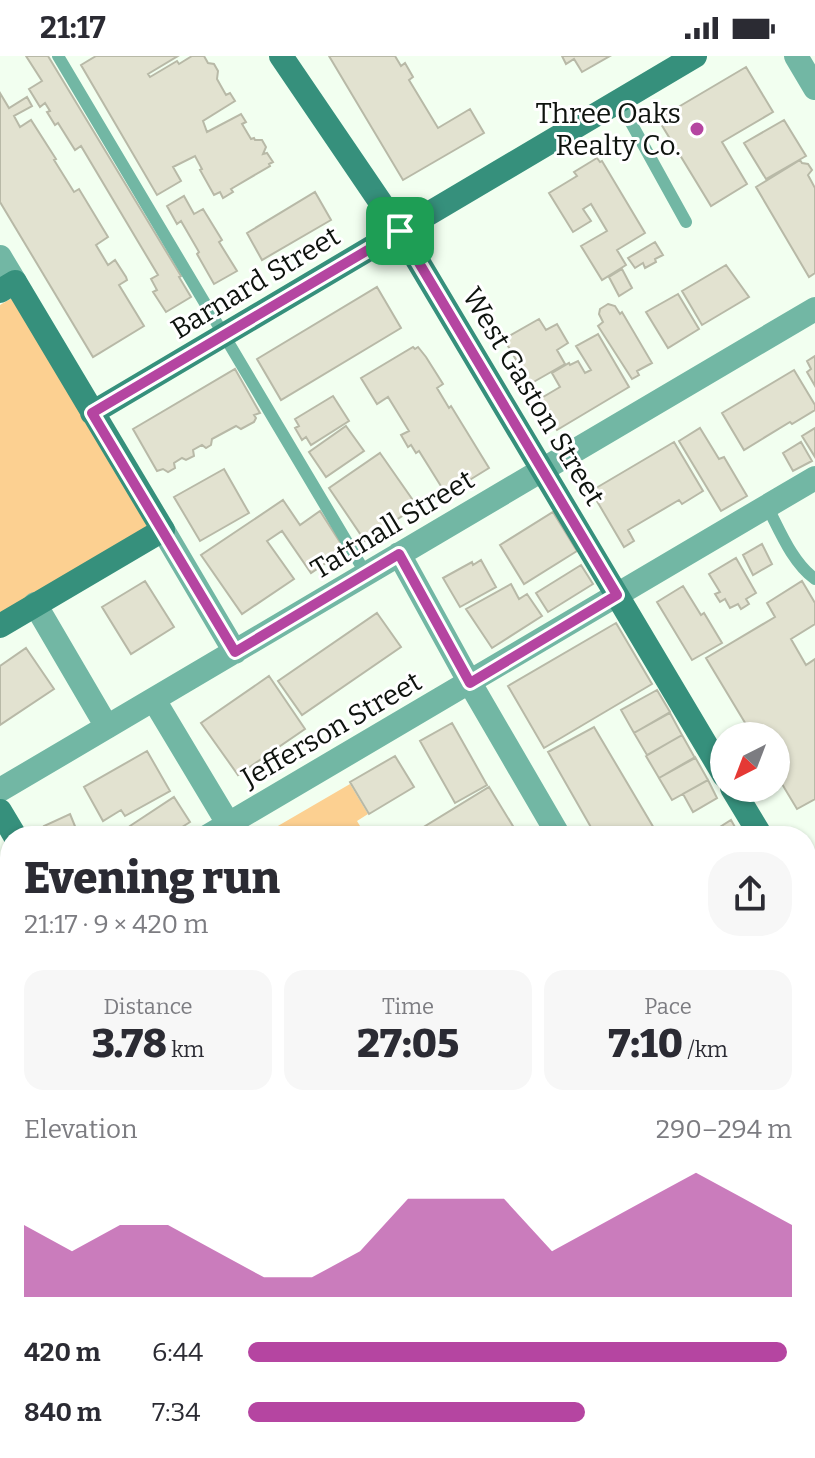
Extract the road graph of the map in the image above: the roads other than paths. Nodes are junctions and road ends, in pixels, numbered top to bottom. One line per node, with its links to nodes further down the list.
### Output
1 (58, 56): 12 (lane)
2 (281, 56): 8 (street, West Gaston Street)
3 (695, 56): 6 (street, Barnard Street)
4 (796, 56): 5 (street)
5 (815, 88)
6 (619, 101): 7 (lane); 8 (street, Barnard Street)
7 (686, 222)
8 (400, 231): 12 (street, Barnard Street); 14 (street, West Gaston Street)
9 (0, 257): 10 (street)
10 (8, 286): 13 (street)
11 (815, 309): 14 (street, Tattnall Street)
12 (224, 335): 13 (street, Barnard Street); 19 (lane)
13 (92, 413): 17 (street)
14 (542, 470): 18 (street, Tattnall Street); 21 (street, West Gaston Street)
15 (815, 478): 16 (street, Jefferson Street)
16 (767, 506): 20 (lane); 21 (street, Jefferson Street)
17 (163, 530): 22 (street); 24 (street)
18 (399, 554): 19 (street, Tattnall Street); 25 (street)
19 (366, 574): 24 (street, Tattnall Street)
20 (815, 579)
21 (617, 595): 25 (street, Jefferson Street); 28 (street, West Gaston Street)
22 (35, 604): 23 (street); 27 (street)
23 (0, 626)
24 (235, 652): 26 (street, Tattnall Street)
25 (470, 683): 32 (street, Jefferson Street); 33 (street)
26 (154, 700): 27 (street, Tattnall Street); 31 (street)
27 (107, 727): 29 (street, Tattnall Street)
28 (710, 751)
29 (0, 790)
30 (740, 802): 34 (street)
31 (221, 826)
32 (234, 826)
33 (553, 826)
34 (755, 826)

